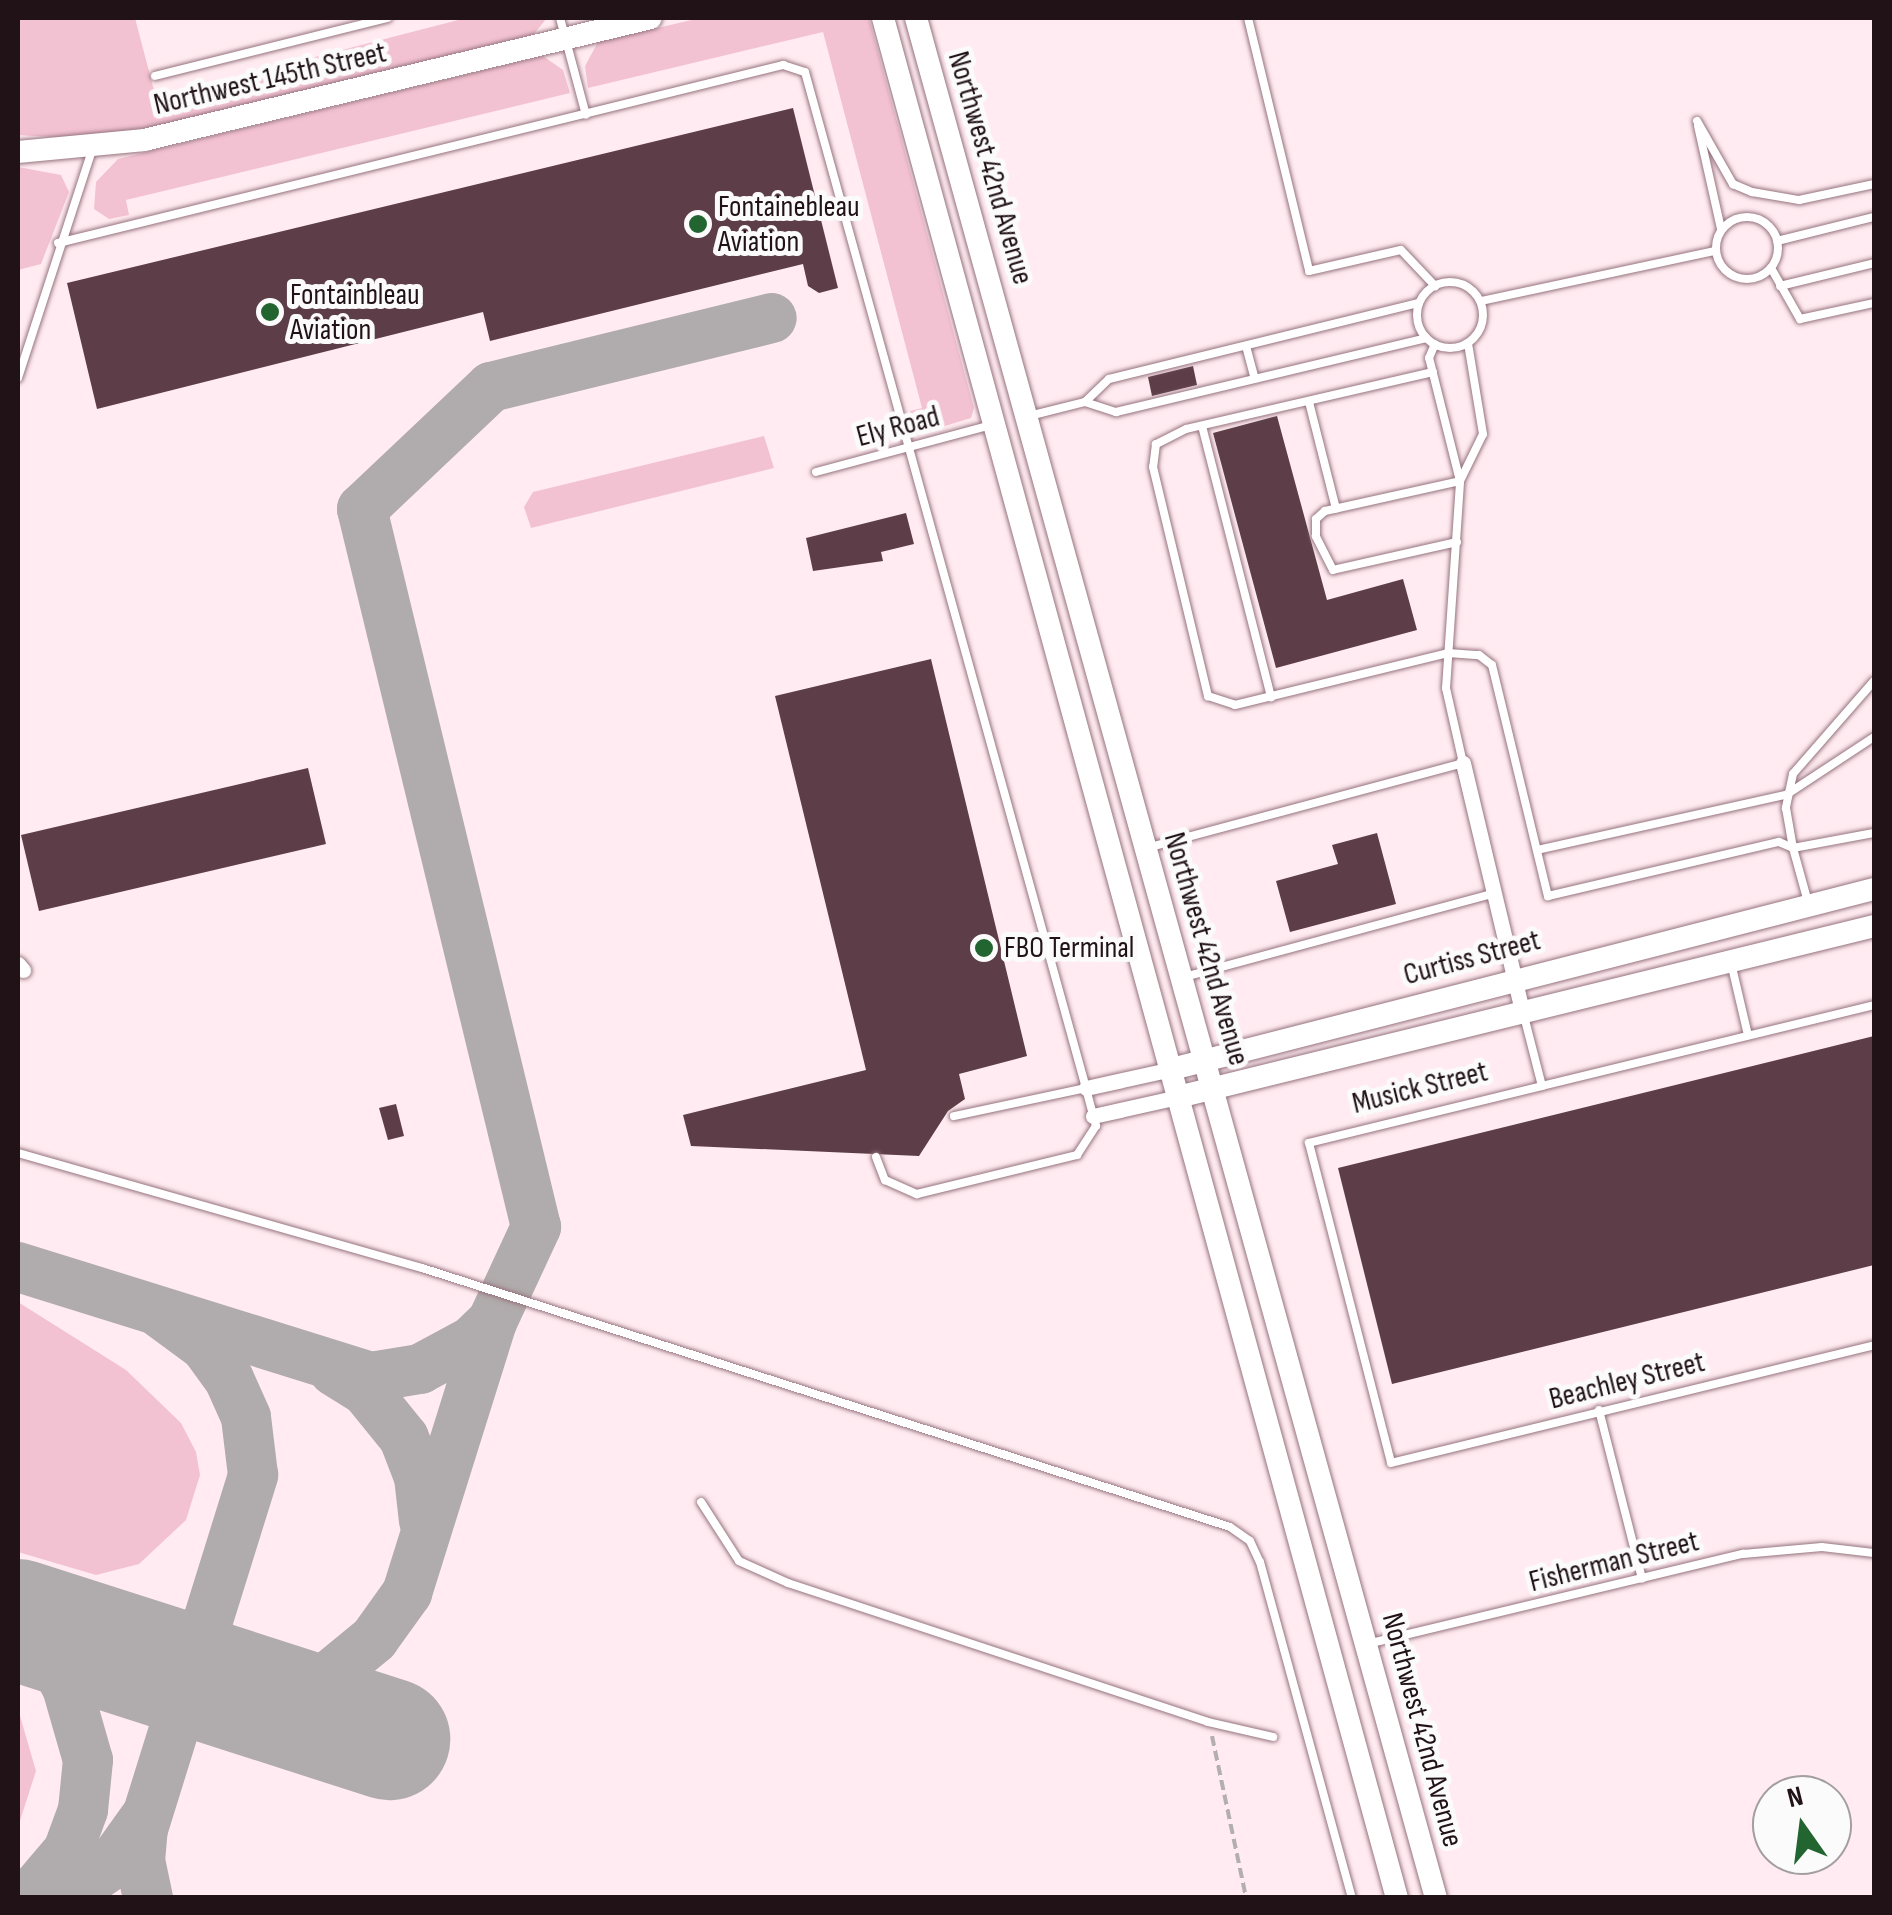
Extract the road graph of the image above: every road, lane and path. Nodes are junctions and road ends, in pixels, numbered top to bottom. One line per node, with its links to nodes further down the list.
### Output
1 (388, 18): 7 (lane)
2 (651, 18): 6 (street, Northwest 145th Street)
3 (882, 18): 34 (street)
4 (916, 18): 33 (street, Northwest 42nd Avenue)
5 (1248, 18): 19 (lane)
6 (563, 28): 8 (lane); 9 (street, Northwest 145th Street)
7 (155, 76)
8 (586, 114): 15 (lane); 36 (lane)
9 (93, 149): 10 (street, Northwest 145th Street); 15 (lane)
10 (18, 152)
11 (1874, 184): 13 (lane)
12 (1874, 217): 14 (lane)
13 (1721, 229): 14 (lane); 16 (lane)
14 (1777, 240): 18 (lane)
15 (58, 243): 29 (lane)
16 (1716, 251): 18 (lane); 21 (lane)
17 (1874, 262): 20 (lane)
18 (1771, 268): 20 (lane)
19 (1435, 286): 21 (lane); 23 (lane)
20 (1780, 286): 22 (lane)
21 (1480, 301): 25 (lane)
22 (1874, 303)
23 (1419, 304): 24 (lane); 27 (lane)
24 (1426, 338): 26 (lane); 30 (lane)
25 (1468, 343): 26 (lane); 38 (lane)
26 (1436, 344): 28 (lane)
27 (1246, 346): 30 (lane); 31 (lane)
28 (1433, 372): 32 (lane); 38 (lane)
29 (18, 378)
30 (1254, 379): 31 (lane)
31 (1085, 402): 33 (lane)
32 (1309, 402): 35 (lane); 39 (lane)
33 (1028, 416): 34 (street); 48 (street, Northwest 42nd Avenue)
34 (992, 425): 36 (lane, Ely Road); 62 (street)
35 (1202, 426): 43 (lane); 43 (lane)
36 (908, 448): 37 (lane, Ely Road); 64 (lane)
37 (816, 472)
38 (1460, 481): 39 (lane); 40 (lane)
39 (1336, 509): 40 (lane)
40 (1456, 542): 41 (lane)
41 (1448, 654): 43 (lane); 45 (lane); 50 (lane)
42 (1874, 681): 46 (lane)
43 (1271, 697)
44 (1874, 737): 46 (lane)
45 (1463, 763): 48 (lane); 52 (street)
46 (1786, 795): 49 (lane); 50 (lane)
47 (1874, 833): 49 (lane)
48 (1146, 848): 56 (street, Northwest 42nd Avenue)
49 (1793, 848): 50 (lane); 53 (lane)
50 (1537, 850)
51 (1874, 889): 53 (street, Curtiss Street)
52 (1492, 894): 56 (lane); 57 (street)
53 (1809, 905): 57 (street, Curtiss Street)
54 (1874, 926): 55 (street, Curtiss Street)
55 (1730, 961): 59 (street, Curtiss Street); 60 (lane)
56 (1184, 977): 61 (street, Northwest 42nd Avenue)
57 (1512, 977): 59 (street); 61 (street, Curtiss Street)
58 (1874, 1005): 60 (lane)
59 (1522, 1010): 63 (lane); 65 (street, Curtiss Street)
60 (1748, 1035): 63 (lane)
61 (1207, 1060): 62 (street, Curtiss Street); 65 (street, Northwest 42nd Avenue)
62 (1172, 1069): 64 (street, Curtiss Street); 66 (street)
63 (1542, 1086): 73 (lane, Musick Street)
64 (1086, 1088): 67 (lane); 68 (lane)
65 (1215, 1088): 66 (street, Curtiss Street); 77 (street, Northwest 42nd Avenue)
66 (1178, 1097): 68 (street, Curtiss Street); 78 (street)
67 (954, 1116)
68 (1093, 1116): 70 (lane)
69 (18, 1153): 82 (lane)
70 (876, 1157)
71 (1874, 1345): 72 (lane, Beachley Street)
72 (1599, 1410): 73 (lane, Beachley Street); 76 (lane)
73 (1391, 1463)
74 (700, 1502): 79 (lane)
75 (1874, 1553): 76 (lane, Fisherman Street)
76 (1642, 1580): 77 (lane, Fisherman Street)
77 (1368, 1644): 78 (street); 84 (street, Northwest 42nd Avenue)
78 (1330, 1654): 83 (street)
79 (1208, 1722): 80 (lane); 81 (path)
80 (1273, 1737)
81 (1246, 1898)
82 (1352, 1898)
83 (1397, 1898)
84 (1436, 1898)

